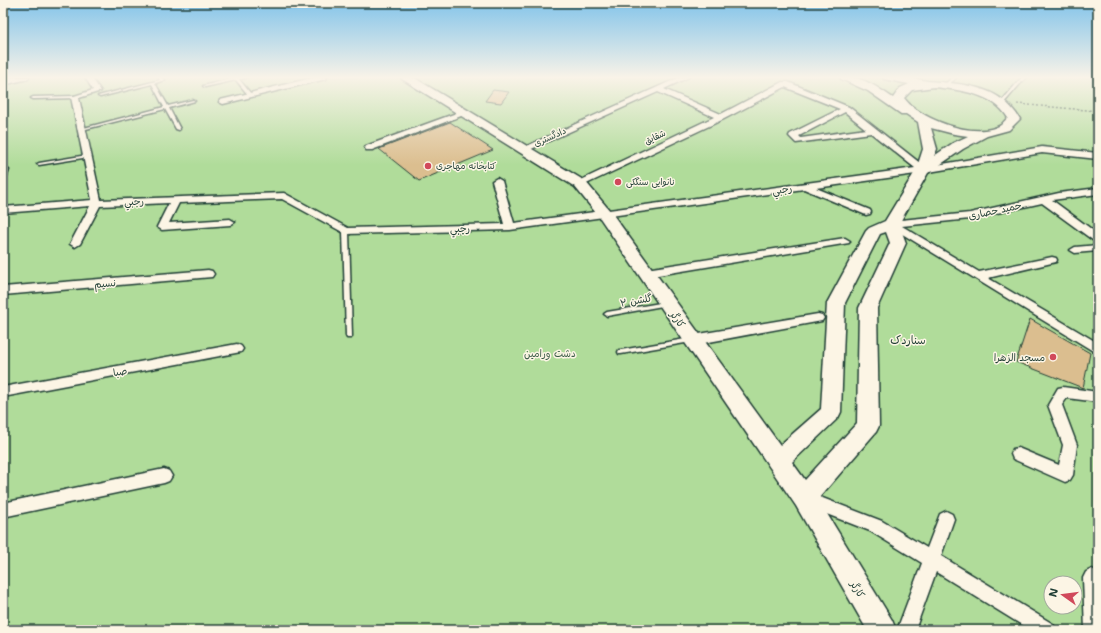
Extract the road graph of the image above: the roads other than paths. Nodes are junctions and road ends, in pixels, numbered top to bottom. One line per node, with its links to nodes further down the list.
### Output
1 (77, 107): 18 (street)
2 (173, 107): 11 (lane)
3 (454, 107): 13 (main road, کارگر)
4 (619, 107): 22 (street, دادگستری)
5 (697, 107): 15 (street)
6 (741, 107): 15 (street, شقايق)
7 (840, 107): 12 (street, شقايق)
8 (899, 107): 14 (main road)
9 (902, 107): 14 (main road)
10 (1006, 107): 20 (main road)
11 (168, 108): 17 (lane); 18 (lane)
12 (846, 109): 19 (street, شقايق); 19 (street)
13 (465, 113): 21 (street); 22 (main road, کارگر)
14 (910, 114): 16 (main road)
15 (720, 117): 30 (street, شقايق)
16 (924, 122): 20 (main road); 27 (main road)
17 (178, 129)
18 (82, 130): 23 (street)
19 (873, 130): 27 (street, شقايق)
20 (984, 133): 27 (main road)
21 (369, 148)
22 (524, 149): 30 (main road, کارگر)
23 (87, 156): 25 (lane); 35 (street)
24 (1098, 156): 27 (street)
25 (39, 164)
26 (7, 170): 28 (lane)
27 (923, 170): 31 (street, رجبي); 40 (main road)
28 (3, 181)
29 (497, 181): 41 (street)
30 (580, 184): 38 (main road, کارگر)
31 (802, 186): 37 (street); 38 (street, رجبي)
32 (1098, 191): 34 (street, حمید حصاری)
33 (176, 200): 35 (street, رجبي); 39 (street); 42 (street, رجبي)
34 (1045, 200): 40 (street, حمید حصاری); 43 (street)
35 (97, 203): 36 (street, رجبي); 45 (street)
36 (3, 210)
37 (866, 212)
38 (606, 215): 41 (street, رجبي); 49 (main road, کارگر)
39 (230, 222)
40 (892, 224): 51 (street); 64 (main road); 66 (main road)
41 (510, 227): 42 (street, رجبي)
42 (346, 231): 56 (lane)
43 (1098, 239)
44 (845, 241): 49 (street)
45 (75, 244)
46 (1098, 248): 47 (street)
47 (1075, 250)
48 (1052, 260): 51 (street)
49 (646, 273): 53 (main road, کارگر)
50 (208, 274): 52 (street, نسيم)
51 (979, 276): 58 (street)
52 (3, 291)
53 (668, 304): 54 (lane, گلشن ۲); 57 (main road, کارگر)
54 (607, 314)
55 (818, 318): 57 (street)
56 (349, 336)
57 (693, 340): 60 (lane); 64 (main road, کارگر)
58 (1098, 349)
59 (237, 350): 61 (street, صبا)
60 (621, 352)
61 (3, 392)
62 (1098, 397): 63 (street)
63 (1018, 454)
64 (778, 461): 66 (main road, کارگر)
65 (164, 476): 67 (street)
66 (804, 498): 69 (street); 71 (main road, کارگر)
67 (3, 510)
68 (946, 519): 69 (street)
69 (932, 560): 72 (street); 73 (street)
70 (1092, 578): 74 (street)
71 (882, 630)
72 (906, 630)
73 (1046, 630)
74 (1094, 630)

